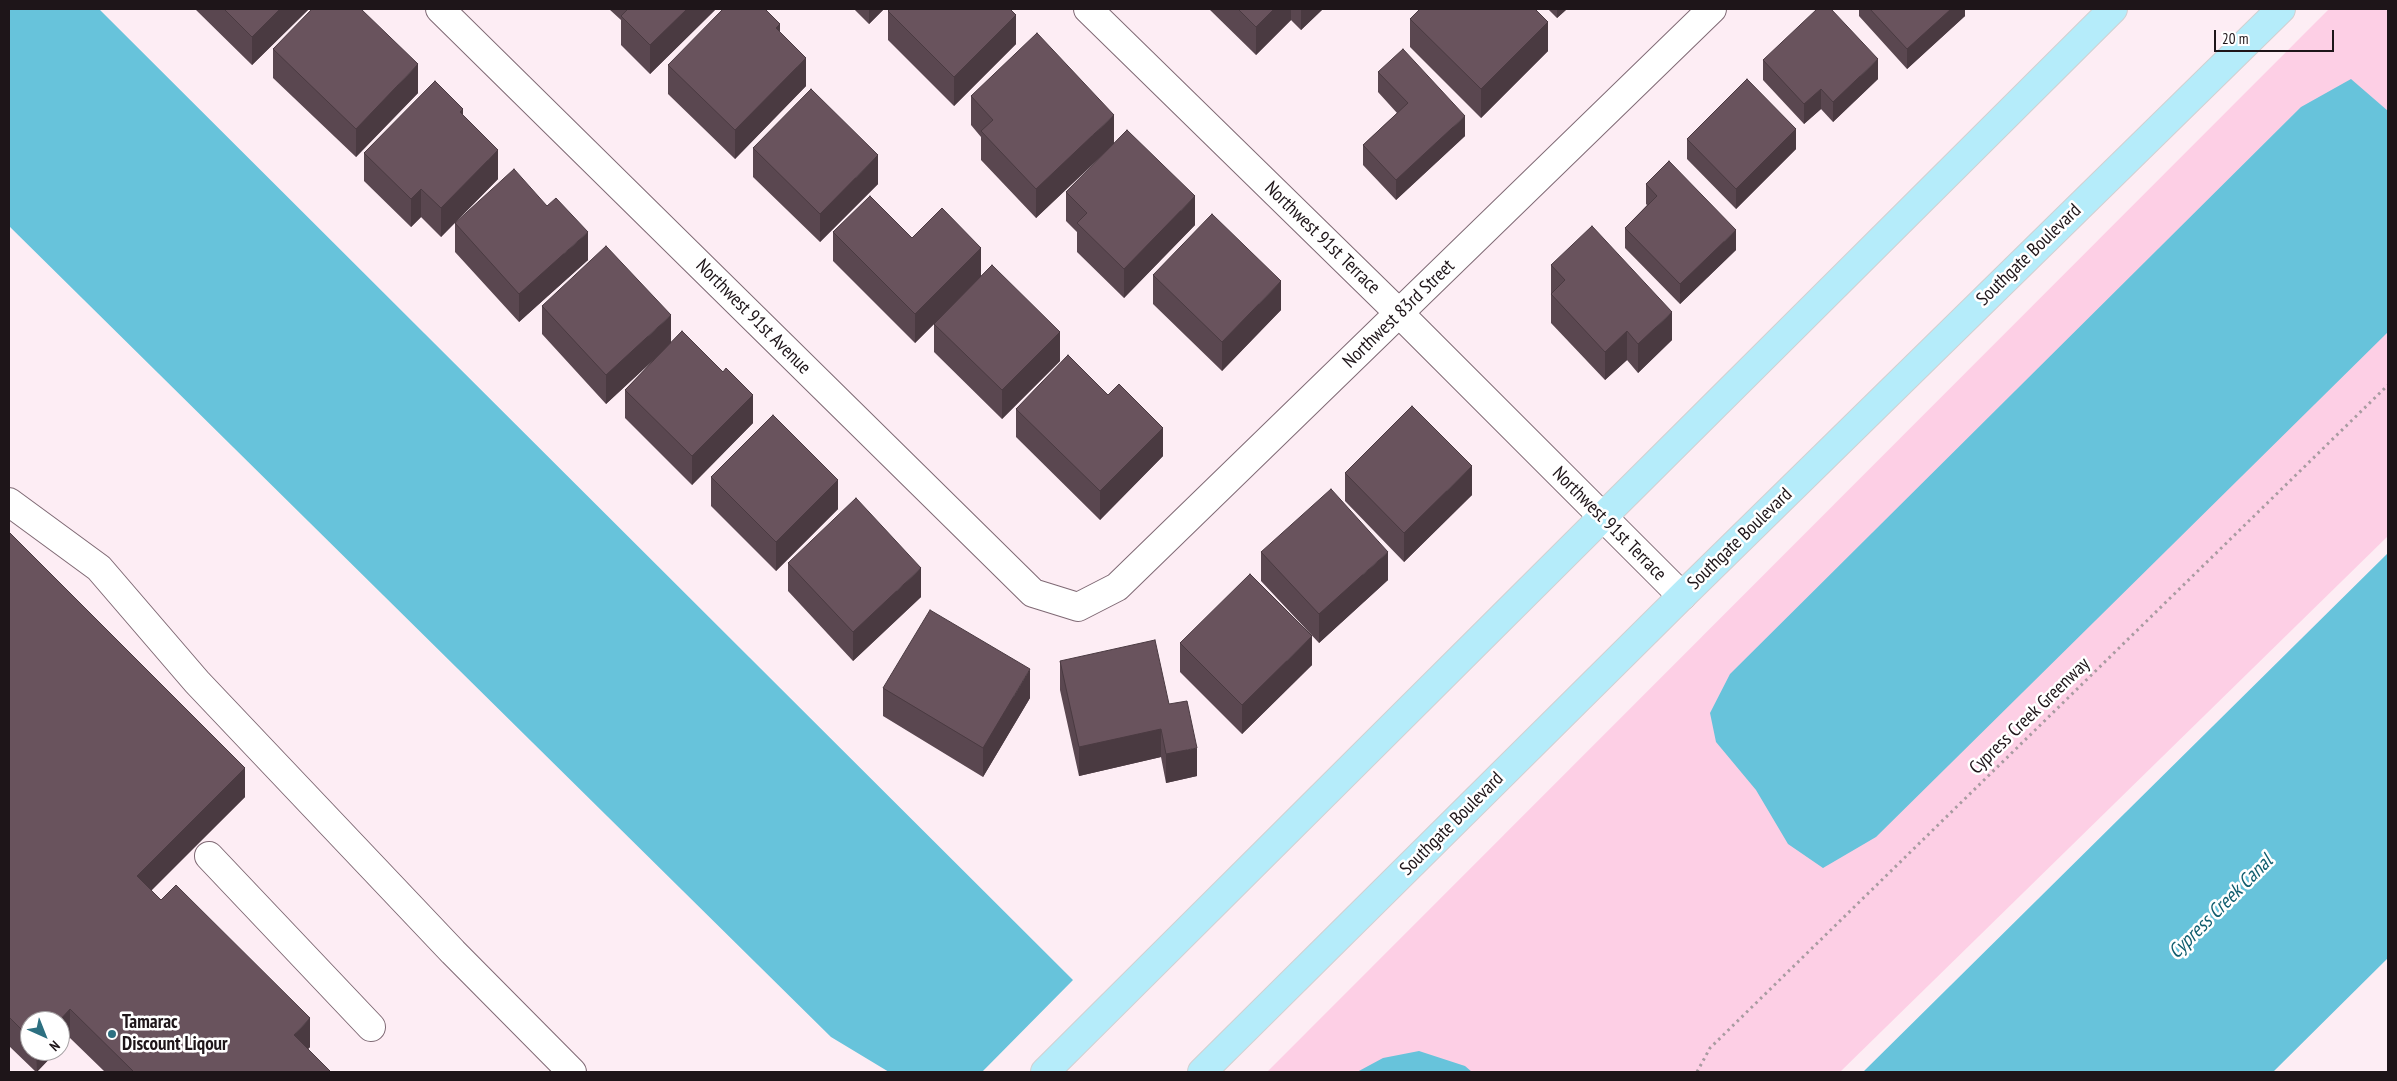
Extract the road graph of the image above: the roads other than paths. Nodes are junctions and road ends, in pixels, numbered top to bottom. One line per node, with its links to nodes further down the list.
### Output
1 (440, 9): 10 (street, Northwest 91st Avenue)
2 (1088, 9): 6 (street, Northwest 91st Terrace)
3 (1712, 9): 6 (street, Northwest 83rd Street)
4 (2113, 9): 8 (main road)
5 (2281, 9): 9 (main road, Southgate Boulevard)
6 (1400, 314): 8 (street, Northwest 91st Terrace); 10 (street, Northwest 83rd Street)
7 (9, 502): 13 (street)
8 (1601, 517): 9 (street, Northwest 91st Terrace); 14 (main road)
9 (1682, 596): 15 (main road, Southgate Boulevard)
10 (1078, 607)
11 (209, 856): 12 (street)
12 (371, 1027)
13 (572, 1072)
14 (1045, 1072)
15 (1202, 1072)

